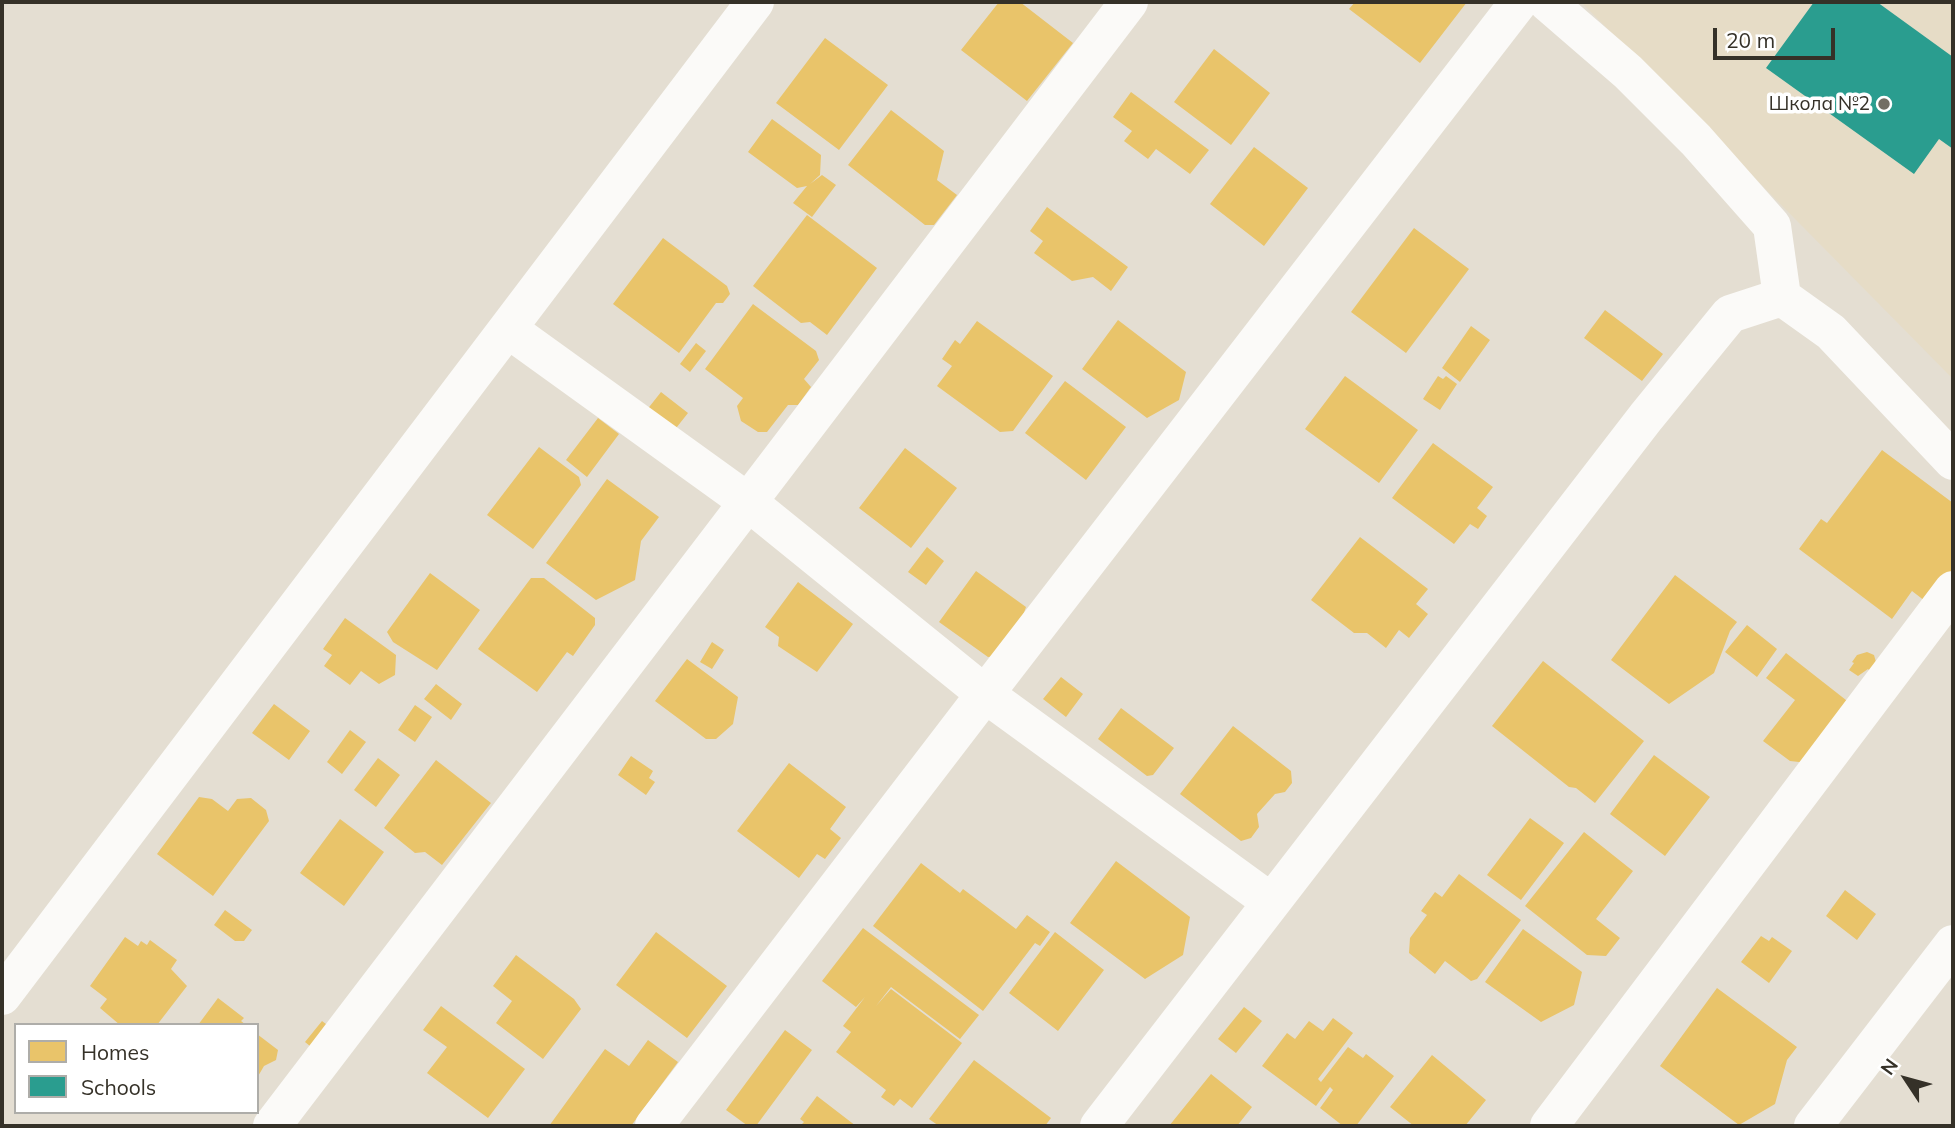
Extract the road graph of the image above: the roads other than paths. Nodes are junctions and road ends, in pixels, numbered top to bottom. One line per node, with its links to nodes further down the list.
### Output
1 (755, 2): 6 (street)
2 (1129, 2): 8 (street)
3 (1520, 2): 10 (street)
4 (1547, 2): 5 (street)
5 (1782, 297): 7 (street); 11 (street)
6 (508, 329): 8 (street); 13 (street)
7 (1953, 461)
8 (748, 502): 10 (street); 14 (street)
9 (1953, 590): 17 (street)
10 (985, 694): 11 (street); 15 (street)
11 (1270, 902): 16 (street)
12 (1953, 944): 18 (street)
13 (2, 996)
14 (272, 1126)
15 (654, 1126)
16 (1099, 1126)
17 (1549, 1126)
18 (1813, 1126)

